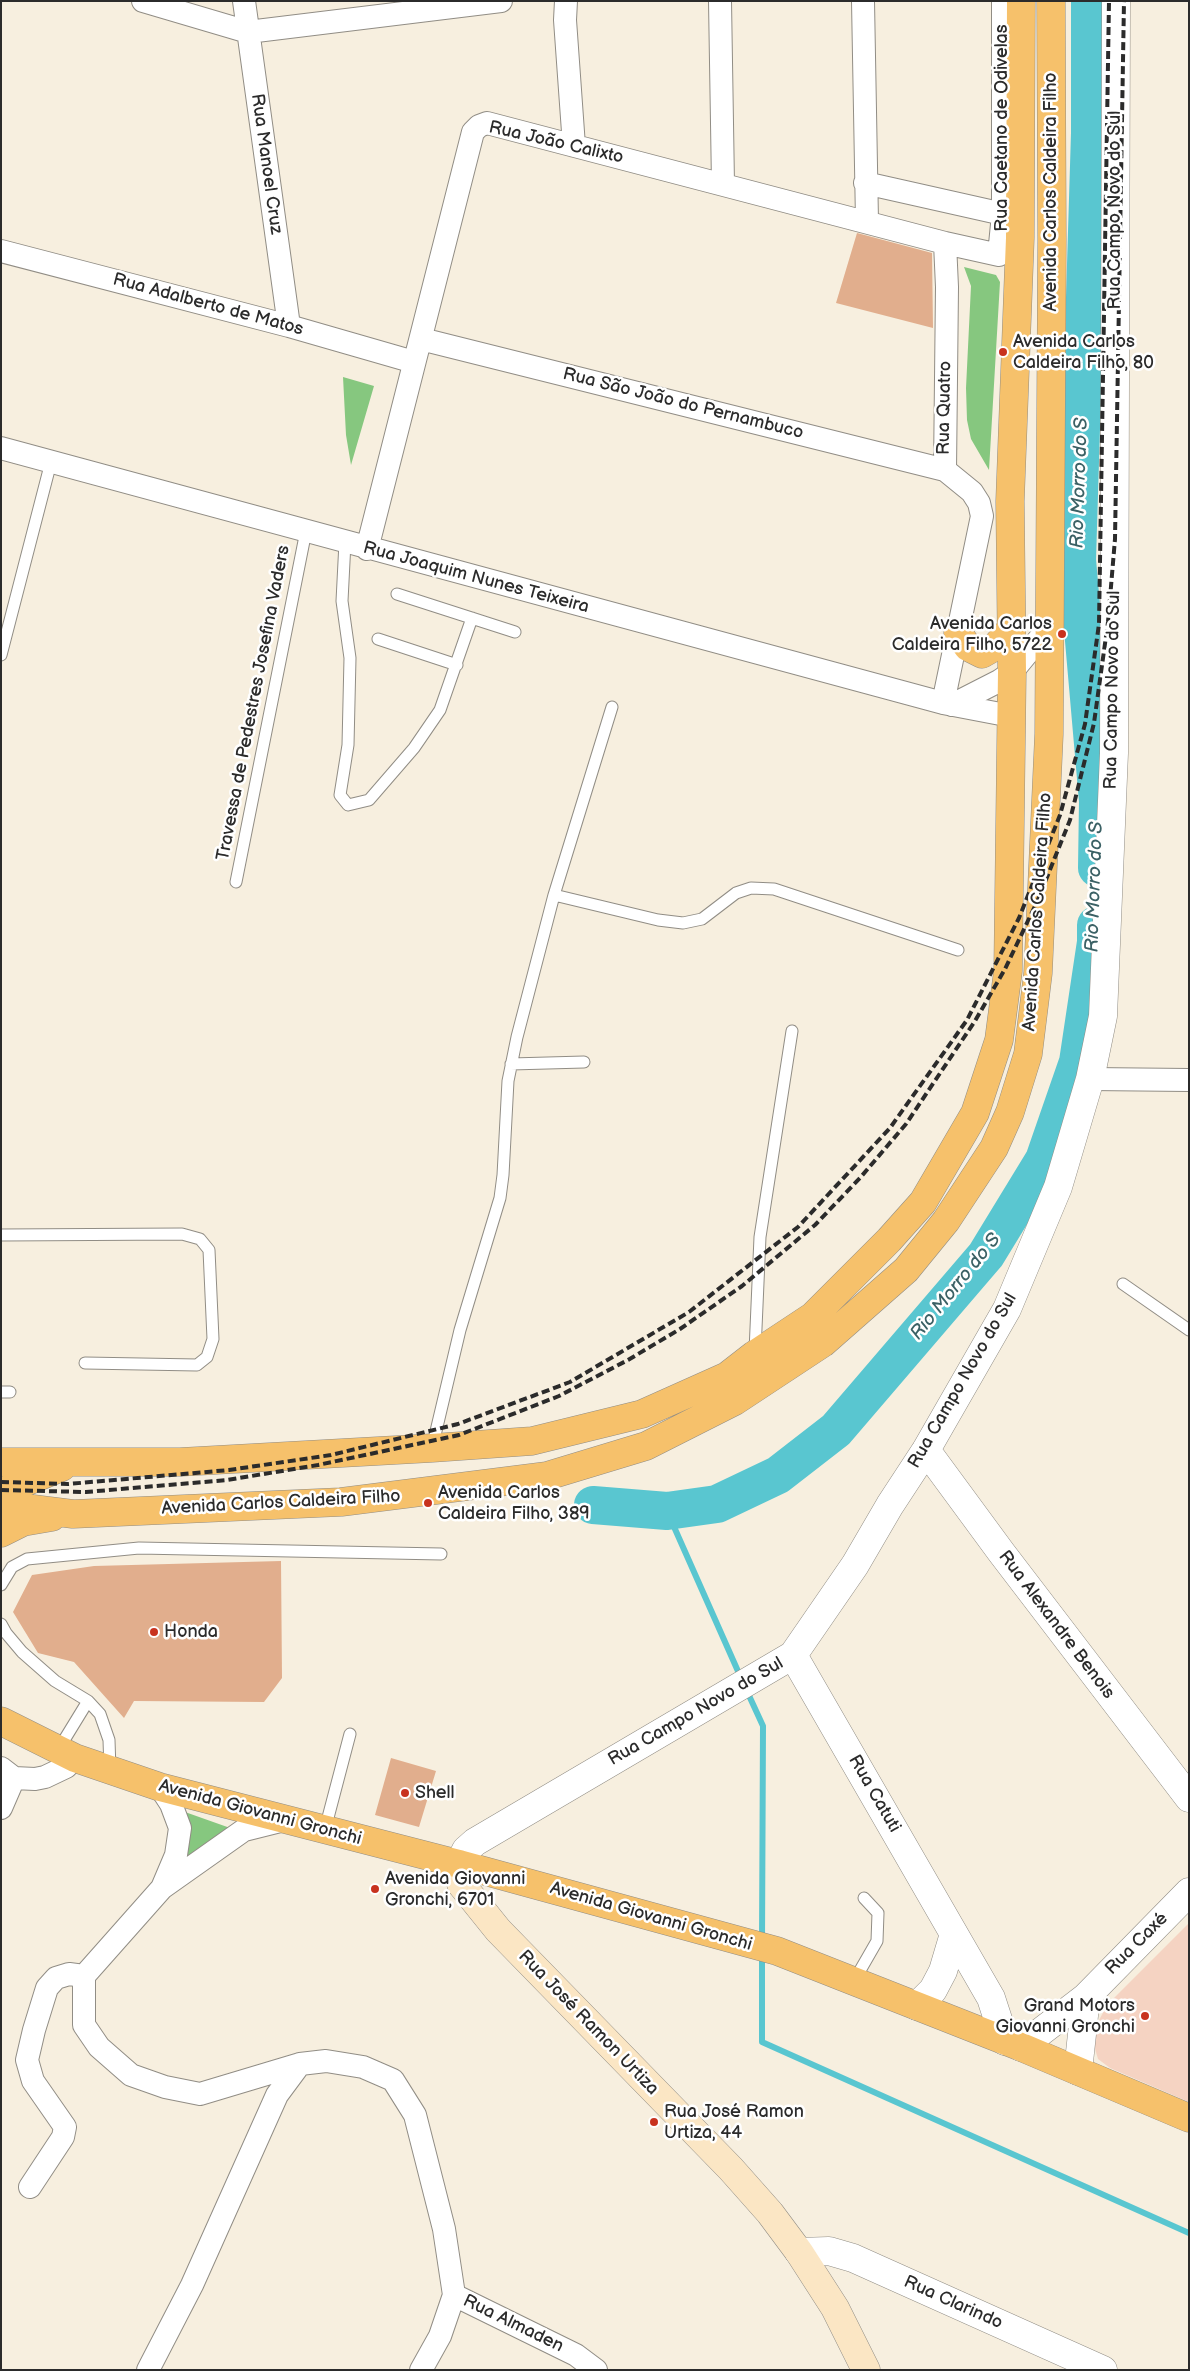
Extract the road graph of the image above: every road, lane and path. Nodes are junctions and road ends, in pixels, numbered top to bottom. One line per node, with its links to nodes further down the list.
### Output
1 (143, 1): 12 (street)
2 (244, 1): 12 (street, Rua Manoel Cruz)
3 (502, 1): 12 (street)
4 (551, 1): 11 (street)
5 (720, 1): 15 (street)
6 (864, 1): 14 (street)
7 (1003, 1): 16 (street, Rua Caetano de Odivelas)
8 (1021, 1): 33 (main road, Avenida Carlos Caldeira Filho)
9 (1051, 1): 32 (main road, Avenida Carlos Caldeira Filho)
10 (1116, 1): 49 (street, Rua Campo Novo do Sul)
11 (566, 11): 13 (street)
12 (248, 32): 21 (street, Rua Manoel Cruz)
13 (574, 146): 15 (street, Rua João Calixto); 22 (street, Rua João Calixto)
14 (865, 183): 16 (street); 17 (street)
15 (723, 184): 17 (street, Rua João Calixto)
16 (1003, 214): 20 (street, Rua Caetano de Odivelas)
17 (867, 221): 18 (street, Rua João Calixto)
18 (946, 243): 20 (street, Rua João Calixto); 26 (street, Rua Quatro)
19 (1, 251): 21 (street, Rua Adalberto de Matos)
20 (999, 254)
21 (289, 326): 23 (street, Rua Adalberto de Matos)
22 (421, 338): 23 (street, Rua João Calixto); 26 (street, Rua São João do Pernambuco)
23 (414, 362): 29 (street, Rua João Calixto)
24 (1, 448): 25 (street, Rua Joaquim Nunes Teixeira)
25 (51, 462): 27 (street, Rua Joaquim Nunes Teixeira); 37 (lane)
26 (944, 470): 35 (street, Rua Quatro)
27 (306, 531): 28 (street, Rua Joaquim Nunes Teixeira); 43 (lane, Travessa de Pedestres Josefina Vaders)
28 (345, 542): 29 (street, Rua Joaquim Nunes Teixeira); 38 (lane)
29 (367, 549): 40 (street, Rua Joaquim Nunes Teixeira)
30 (397, 594): 31 (lane)
31 (472, 618): 34 (lane); 38 (lane)
32 (1049, 627): 39 (street); 62 (main road, Avenida Carlos Caldeira Filho)
33 (1011, 629): 35 (main road); 39 (main road, Avenida Carlos Caldeira Filho)
34 (515, 632)
35 (958, 633): 40 (street, Rua Quatro)
36 (378, 640): 38 (lane)
37 (1, 655)
38 (457, 665)
39 (1012, 672): 40 (street); 42 (main road, Avenida Carlos Caldeira Filho)
40 (948, 704): 42 (street, Rua Joaquim Nunes Teixeira)
41 (612, 707): 44 (lane)
42 (1011, 716): 54 (main road, Avenida Carlos Caldeira Filho)
43 (236, 882)
44 (554, 896): 45 (lane); 48 (lane)
45 (958, 950)
46 (792, 1031): 54 (lane)
47 (584, 1062): 48 (lane)
48 (510, 1064): 56 (lane)
49 (1090, 1079): 50 (street); 57 (street, Rua Campo Novo do Sul)
50 (1189, 1080)
51 (1, 1235): 55 (lane)
52 (1123, 1284): 53 (lane)
53 (1189, 1330)
54 (754, 1355): 56 (main road, Avenida Carlos Caldeira Filho)
55 (85, 1363)
56 (432, 1448): 59 (main road, Avenida Carlos Caldeira Filho)
57 (926, 1450): 67 (street, Rua Campo Novo do Sul); 76 (street, Rua Alexandre Benois)
58 (1, 1462): 59 (main road, Avenida Carlos Caldeira Filho)
59 (70, 1463): 60 (main road)
60 (1, 1492)
61 (1, 1504): 62 (main road, Avenida Carlos Caldeira Filho)
62 (73, 1514): 63 (main road)
63 (1, 1532)
64 (441, 1554): 65 (lane)
65 (1, 1585)
66 (1, 1624): 68 (lane)
67 (793, 1655): 80 (street, Rua Campo Novo do Sul); 84 (street, Rua Catuti)
68 (88, 1701): 72 (lane); 73 (lane)
69 (1, 1704): 72 (main road, Avenida Giovanni Gronchi)
70 (1, 1721): 72 (main road, Avenida Giovanni Gronchi)
71 (350, 1734): 79 (lane)
72 (59, 1750): 73 (main road, Avenida Giovanni Gronchi); 74 (street)
73 (110, 1770): 75 (main road, Avenida Giovanni Gronchi)
74 (7, 1773): 77 (street)
75 (160, 1787): 78 (main road, Avenida Giovanni Gronchi); 81 (street)
76 (1189, 1798)
77 (1, 1808)
78 (284, 1820): 79 (main road, Avenida Giovanni Gronchi); 81 (street)
79 (325, 1830): 80 (main road, Avenida Giovanni Gronchi)
80 (460, 1864): 86 (main road, Avenida Giovanni Gronchi); 94 (main road, Rua José Ramon Urtiza)
81 (162, 1888): 85 (street)
82 (1189, 1892): 87 (street, Rua Caxé)
83 (864, 1898): 86 (lane)
84 (954, 1934): 88 (street); 89 (street, Rua Catuti)
85 (84, 1976): 90 (street); 93 (street)
86 (854, 1981): 88 (main road, Avenida Giovanni Gronchi)
87 (1086, 1996): 89 (street, Rua Caxé); 91 (street)
88 (917, 2006): 89 (main road, Avenida Giovanni Gronchi)
89 (1013, 2044): 91 (main road, Avenida Giovanni Gronchi)
90 (300, 2064): 95 (street); 96 (street)
91 (1078, 2071): 92 (main road, Avenida Giovanni Gronchi)
92 (1189, 2118)
93 (30, 2187)
94 (799, 2252): 99 (main road, Rua José Ramon Urtiza); 100 (street, Rua Clarindo)
95 (454, 2295): 97 (street); 98 (street, Rua Almaden)
96 (148, 2370)
97 (421, 2370)
98 (596, 2370)
99 (866, 2370)
100 (1103, 2370)

